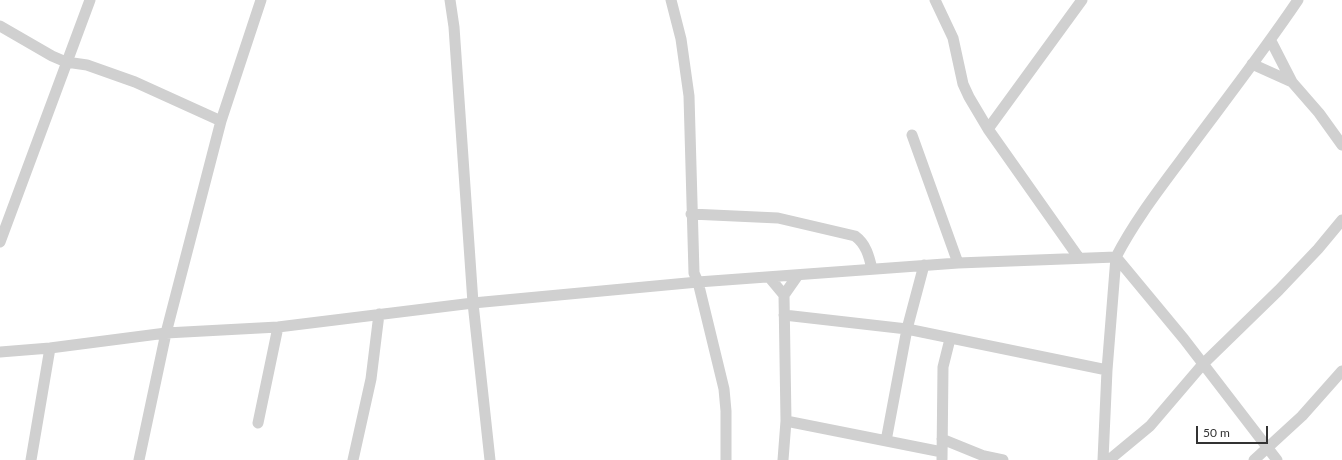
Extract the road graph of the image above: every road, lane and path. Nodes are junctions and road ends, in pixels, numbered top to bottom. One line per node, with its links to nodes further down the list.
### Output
1 (90, 0): 11 (street)
2 (261, 0): 14 (street)
3 (459, 0): 8 (street)
4 (671, 0): 18 (street)
5 (935, 0): 15 (street)
6 (1082, 0): 15 (street)
7 (1298, 0): 10 (street)
8 (451, 5): 30 (street)
9 (0, 26): 11 (street)
10 (1271, 41): 12 (street); 13 (street)
11 (66, 62): 14 (street); 20 (street)
12 (1252, 64): 13 (street); 21 (street)
13 (1292, 82): 17 (street)
14 (221, 121): 35 (street)
15 (988, 129): 22 (street)
16 (912, 136): 23 (street)
17 (1342, 145)
18 (691, 214): 25 (street); 28 (street)
19 (1342, 220): 39 (street)
20 (0, 242)
21 (1116, 257): 22 (street); 39 (street); 40 (street)
22 (1079, 258): 23 (street)
23 (958, 263): 24 (street)
24 (924, 265): 25 (street); 34 (street)
25 (872, 269): 26 (street)
26 (798, 275): 27 (street); 29 (street)
27 (768, 277): 28 (street); 29 (street)
28 (698, 282): 30 (street); 52 (street)
29 (784, 295): 32 (street)
30 (473, 303): 31 (street); 51 (street)
31 (379, 314): 33 (street); 50 (street)
32 (784, 315): 34 (street); 42 (street)
33 (278, 327): 35 (street); 43 (street)
34 (907, 329): 36 (street); 45 (street)
35 (166, 333): 37 (street); 49 (street)
36 (950, 339): 40 (street); 44 (street)
37 (50, 348): 38 (street); 48 (street)
38 (0, 352)
39 (1203, 364): 46 (street); 56 (street)
40 (1107, 370): 55 (street)
41 (1342, 371): 46 (street)
42 (786, 420): 45 (street); 53 (street)
43 (258, 423)
44 (942, 439): 47 (street); 54 (street)
45 (886, 441): 47 (street)
46 (1268, 447): 57 (street); 58 (street)
47 (942, 456)
48 (31, 460)
49 (139, 460)
50 (352, 460)
51 (490, 460)
52 (726, 460)
53 (783, 460)
54 (1003, 460)
55 (1103, 460)
56 (1109, 460)
57 (1254, 460)
58 (1277, 460)

